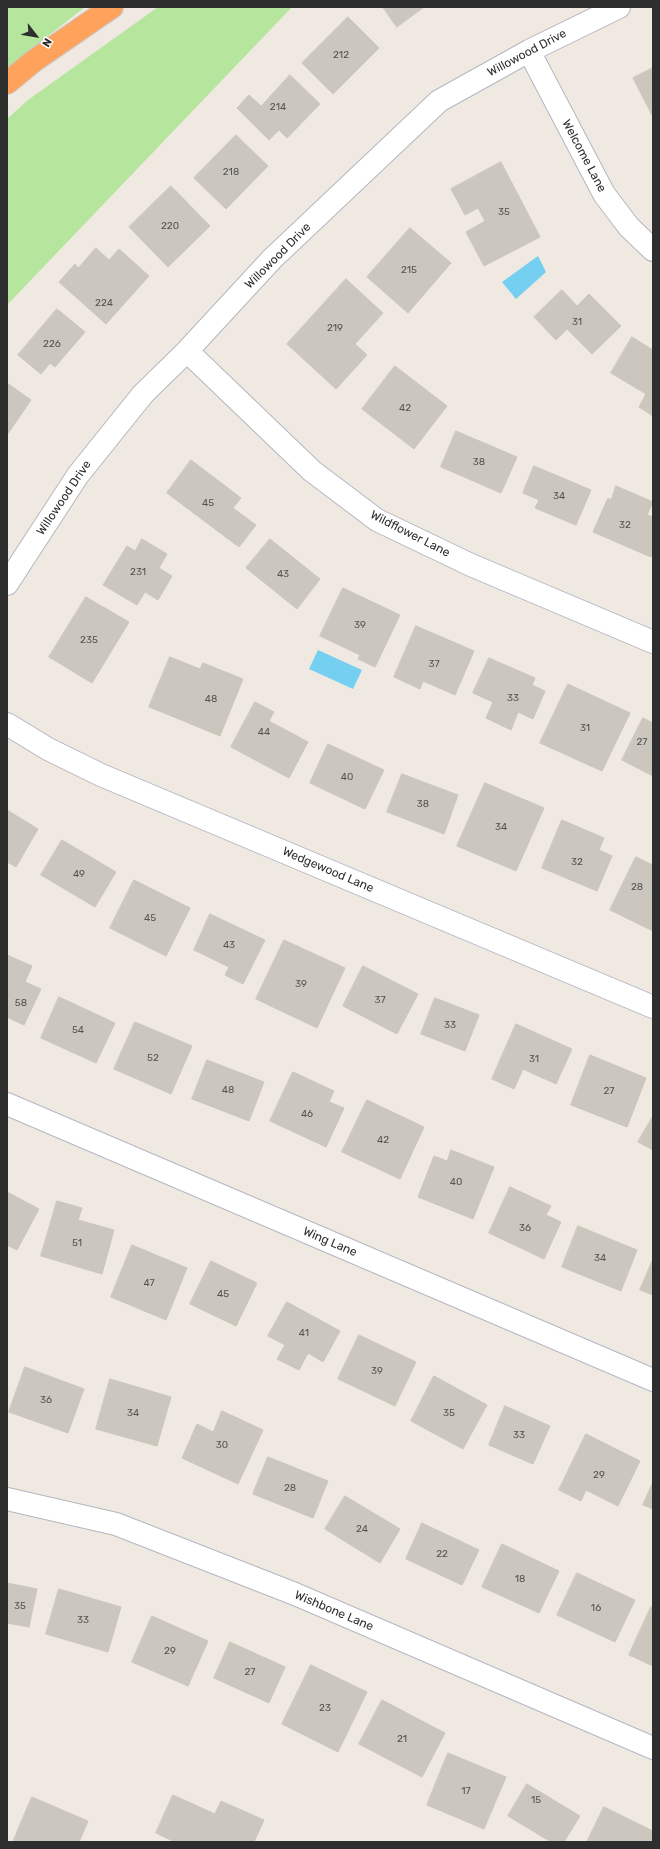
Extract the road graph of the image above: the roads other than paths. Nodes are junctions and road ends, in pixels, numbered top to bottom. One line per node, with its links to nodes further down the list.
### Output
1 (112, 7): 4 (highway)
2 (619, 7): 3 (street, Willowood Drive)
3 (529, 51): 5 (street, Welcome Lane); 6 (street, Willowood Drive)
4 (7, 83)
5 (653, 250)
6 (187, 351): 7 (street, Willowood Drive); 8 (street, Wildflower Lane)
7 (7, 584)
8 (653, 642)
9 (7, 724): 10 (street, Wedgewood Lane)
10 (653, 1007)
11 (7, 1104): 12 (street, Wing Lane)
12 (653, 1380)
13 (7, 1499): 14 (street, Wishbone Lane)
14 (653, 1748)

